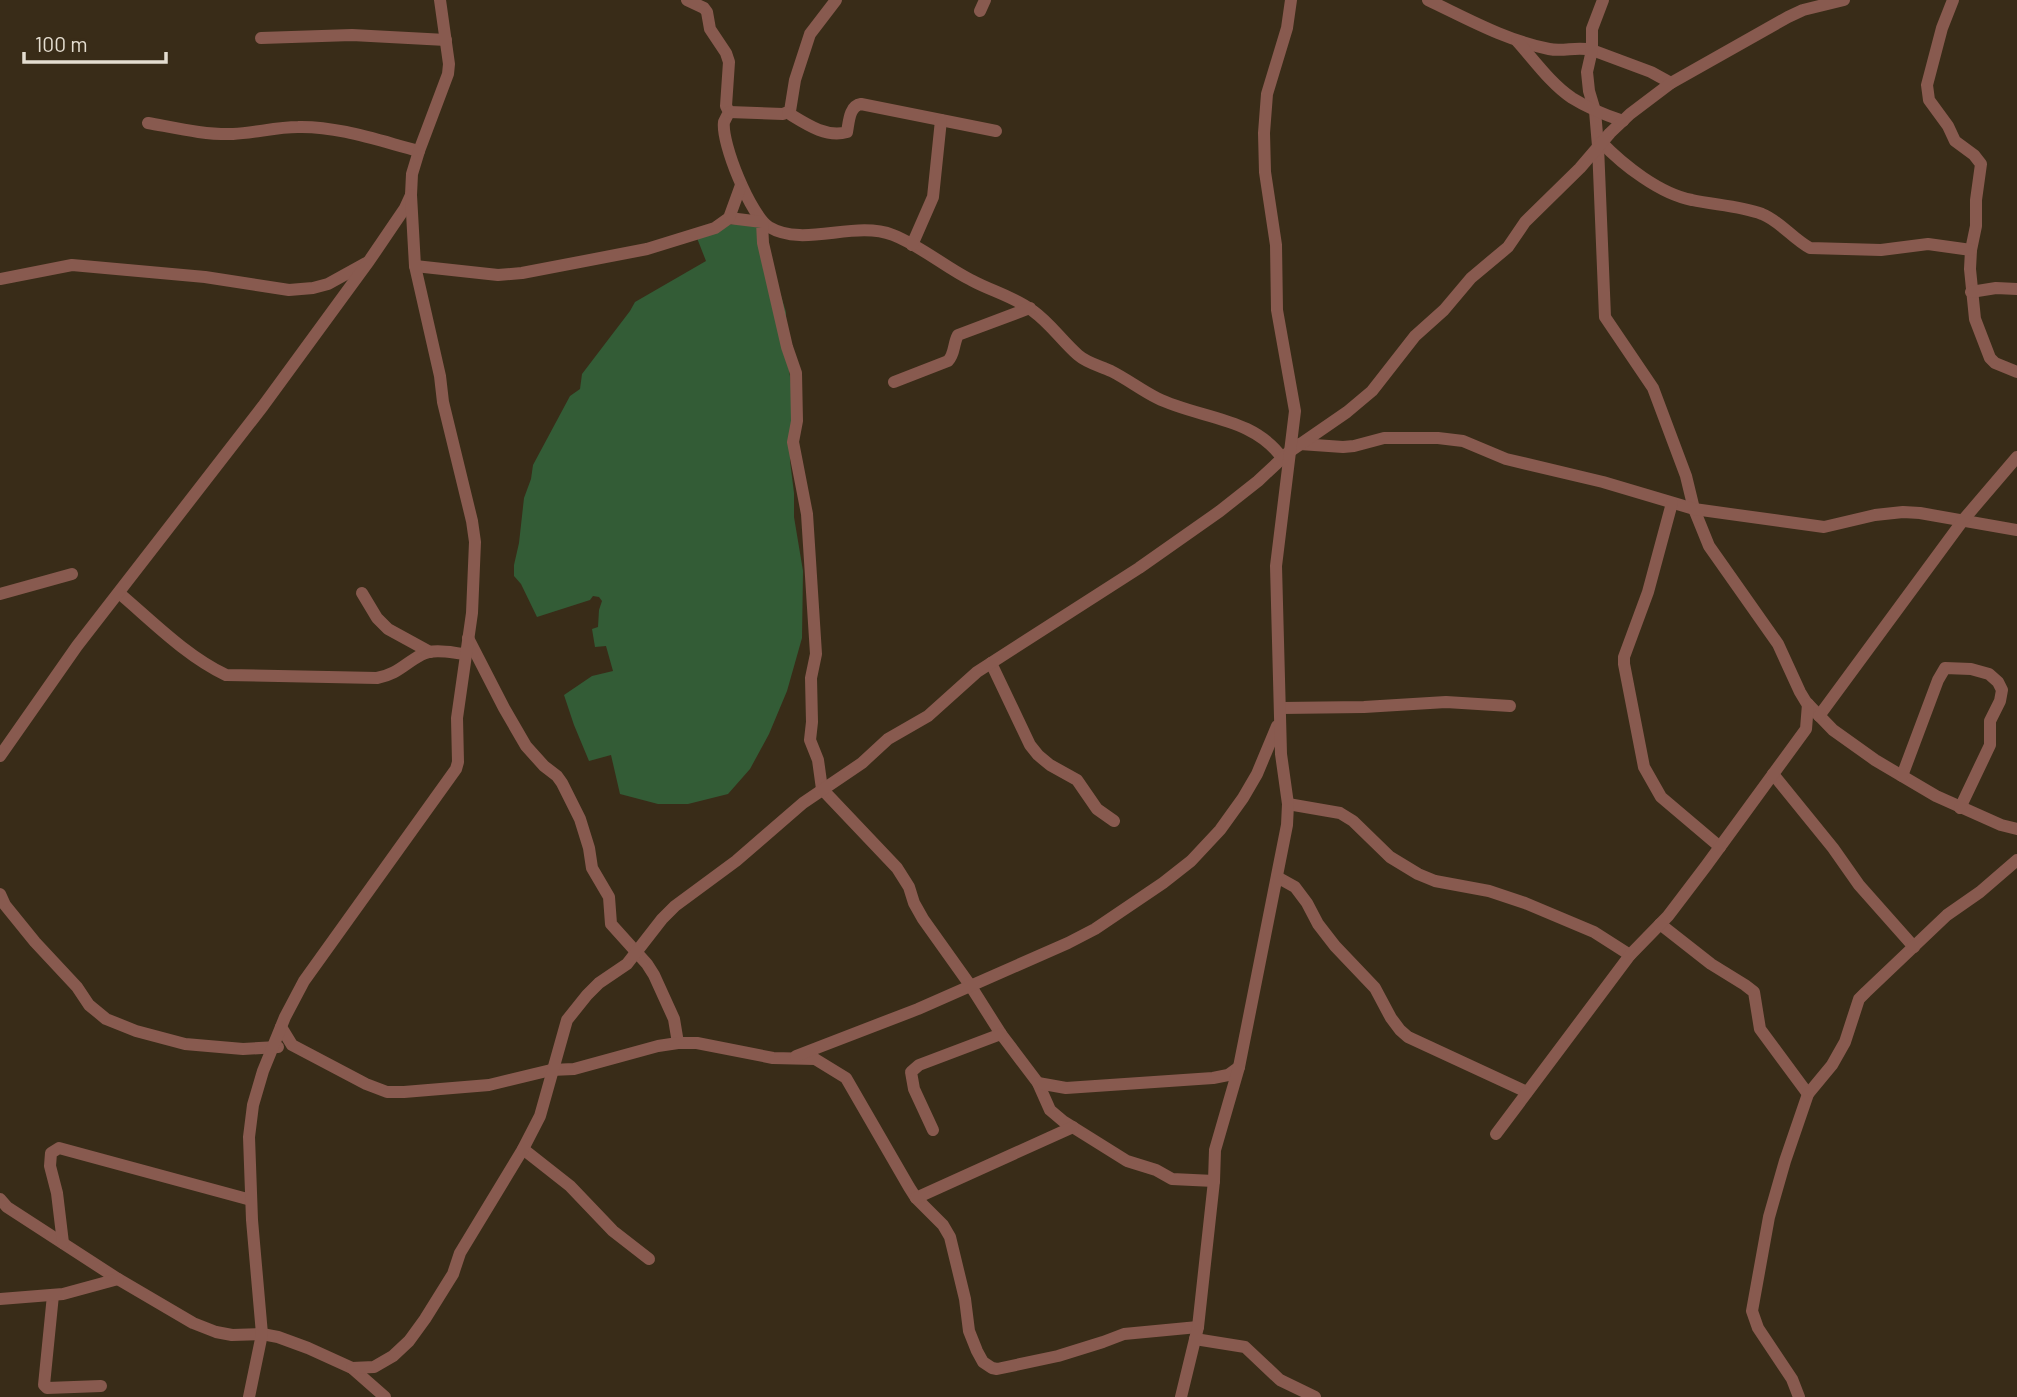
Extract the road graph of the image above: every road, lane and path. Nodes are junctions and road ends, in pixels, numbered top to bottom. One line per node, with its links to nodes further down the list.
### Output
1 (440, 0): 10 (street)
2 (687, 0): 15 (street)
3 (836, 0): 16 (street)
4 (1291, 0): 37 (street)
5 (1428, 0): 11 (street)
6 (1603, 0): 12 (street)
7 (1844, 0): 13 (street)
8 (1953, 0): 28 (street)
9 (261, 38): 10 (street)
10 (446, 40): 22 (street)
11 (1517, 41): 12 (street); 14 (street)
12 (1592, 50): 13 (street); 14 (street)
13 (1671, 83): 18 (street)
14 (1595, 111): 18 (street); 21 (street)
15 (729, 112): 16 (street); 23 (street)
16 (788, 113): 17 (street)
17 (941, 120): 20 (street); 27 (street)
18 (1623, 121): 21 (street)
19 (148, 124): 22 (street)
20 (996, 131)
21 (1600, 144): 28 (street); 37 (street); 40 (street)
22 (418, 151): 24 (street)
23 (741, 184): 25 (street); 26 (street)
24 (411, 195): 29 (street); 30 (street)
25 (729, 218): 26 (street); 30 (street)
26 (762, 222): 27 (street); 59 (street)
27 (912, 246): 34 (street)
28 (1971, 250): 33 (street)
29 (369, 261): 31 (street); 44 (street)
30 (415, 266): 47 (street)
31 (0, 279)
32 (2017, 289): 33 (street)
33 (1971, 292): 35 (street)
34 (1030, 308): 36 (street); 37 (street)
35 (2017, 372)
36 (894, 382)
37 (1291, 452): 39 (street); 50 (street); 53 (street)
38 (2017, 457): 41 (street)
39 (1672, 503): 40 (street); 64 (street)
40 (1694, 509): 41 (street); 51 (street)
41 (1964, 519): 42 (street); 54 (street)
42 (2017, 530)
43 (72, 574): 46 (street)
44 (119, 593): 48 (street); 56 (street)
45 (362, 593): 48 (street)
46 (0, 594)
47 (468, 638): 49 (street); 70 (street)
48 (430, 652): 49 (street)
49 (466, 654): 73 (street)
50 (991, 663): 59 (street); 62 (street)
51 (1808, 704): 54 (street); 55 (street)
52 (1510, 706): 53 (street)
53 (1281, 712): 60 (street); 72 (street)
54 (1822, 719): 55 (street); 58 (street)
55 (1806, 729): 57 (street)
56 (0, 756)
57 (1773, 774): 64 (street); 69 (street)
58 (1902, 776): 61 (street); 61 (street)
59 (822, 789): 70 (street); 72 (street)
60 (1288, 804): 66 (street); 71 (street)
61 (1960, 808): 63 (street)
62 (1114, 821)
63 (2017, 830)
64 (1720, 847): 68 (street)
65 (2017, 860): 69 (street)
66 (1277, 877): 79 (street); 82 (street)
67 (0, 894): 77 (street)
68 (1660, 924): 71 (street); 83 (street)
69 (1914, 947): 83 (street)
70 (637, 953): 75 (street); 80 (street)
71 (1630, 955): 82 (street)
72 (970, 985): 74 (street); 78 (street)
73 (281, 1027): 76 (street); 77 (street)
74 (1001, 1034): 81 (street); 85 (street)
75 (678, 1043): 78 (street); 80 (street)
76 (292, 1045): 77 (street); 80 (street)
77 (273, 1048): 91 (street)
78 (792, 1058): 89 (street)
79 (1240, 1068): 81 (street); 88 (street)
80 (551, 1070): 87 (street)
81 (1038, 1083): 84 (street)
82 (1527, 1092): 86 (street)
83 (1808, 1094): 107 (street)
84 (1073, 1128): 88 (street); 89 (street)
85 (933, 1130)
86 (1496, 1134)
87 (523, 1149): 93 (street); 99 (street)
88 (1214, 1181): 97 (street)
89 (916, 1198): 97 (street)
90 (0, 1199): 92 (street)
91 (251, 1200): 92 (street); 98 (street)
92 (63, 1243): 94 (street)
93 (649, 1259)
94 (118, 1279): 95 (street); 98 (street)
95 (53, 1295): 96 (street); 101 (street)
96 (0, 1299)
97 (1197, 1333): 105 (street); 106 (street)
98 (262, 1334): 100 (street); 103 (street)
99 (374, 1367): 100 (street); 102 (street)
100 (352, 1368): 102 (street)
101 (101, 1386)
102 (373, 1387): 104 (street)
103 (249, 1397)
104 (385, 1397)
105 (1181, 1397)
106 (1315, 1397)
107 (1799, 1397)

